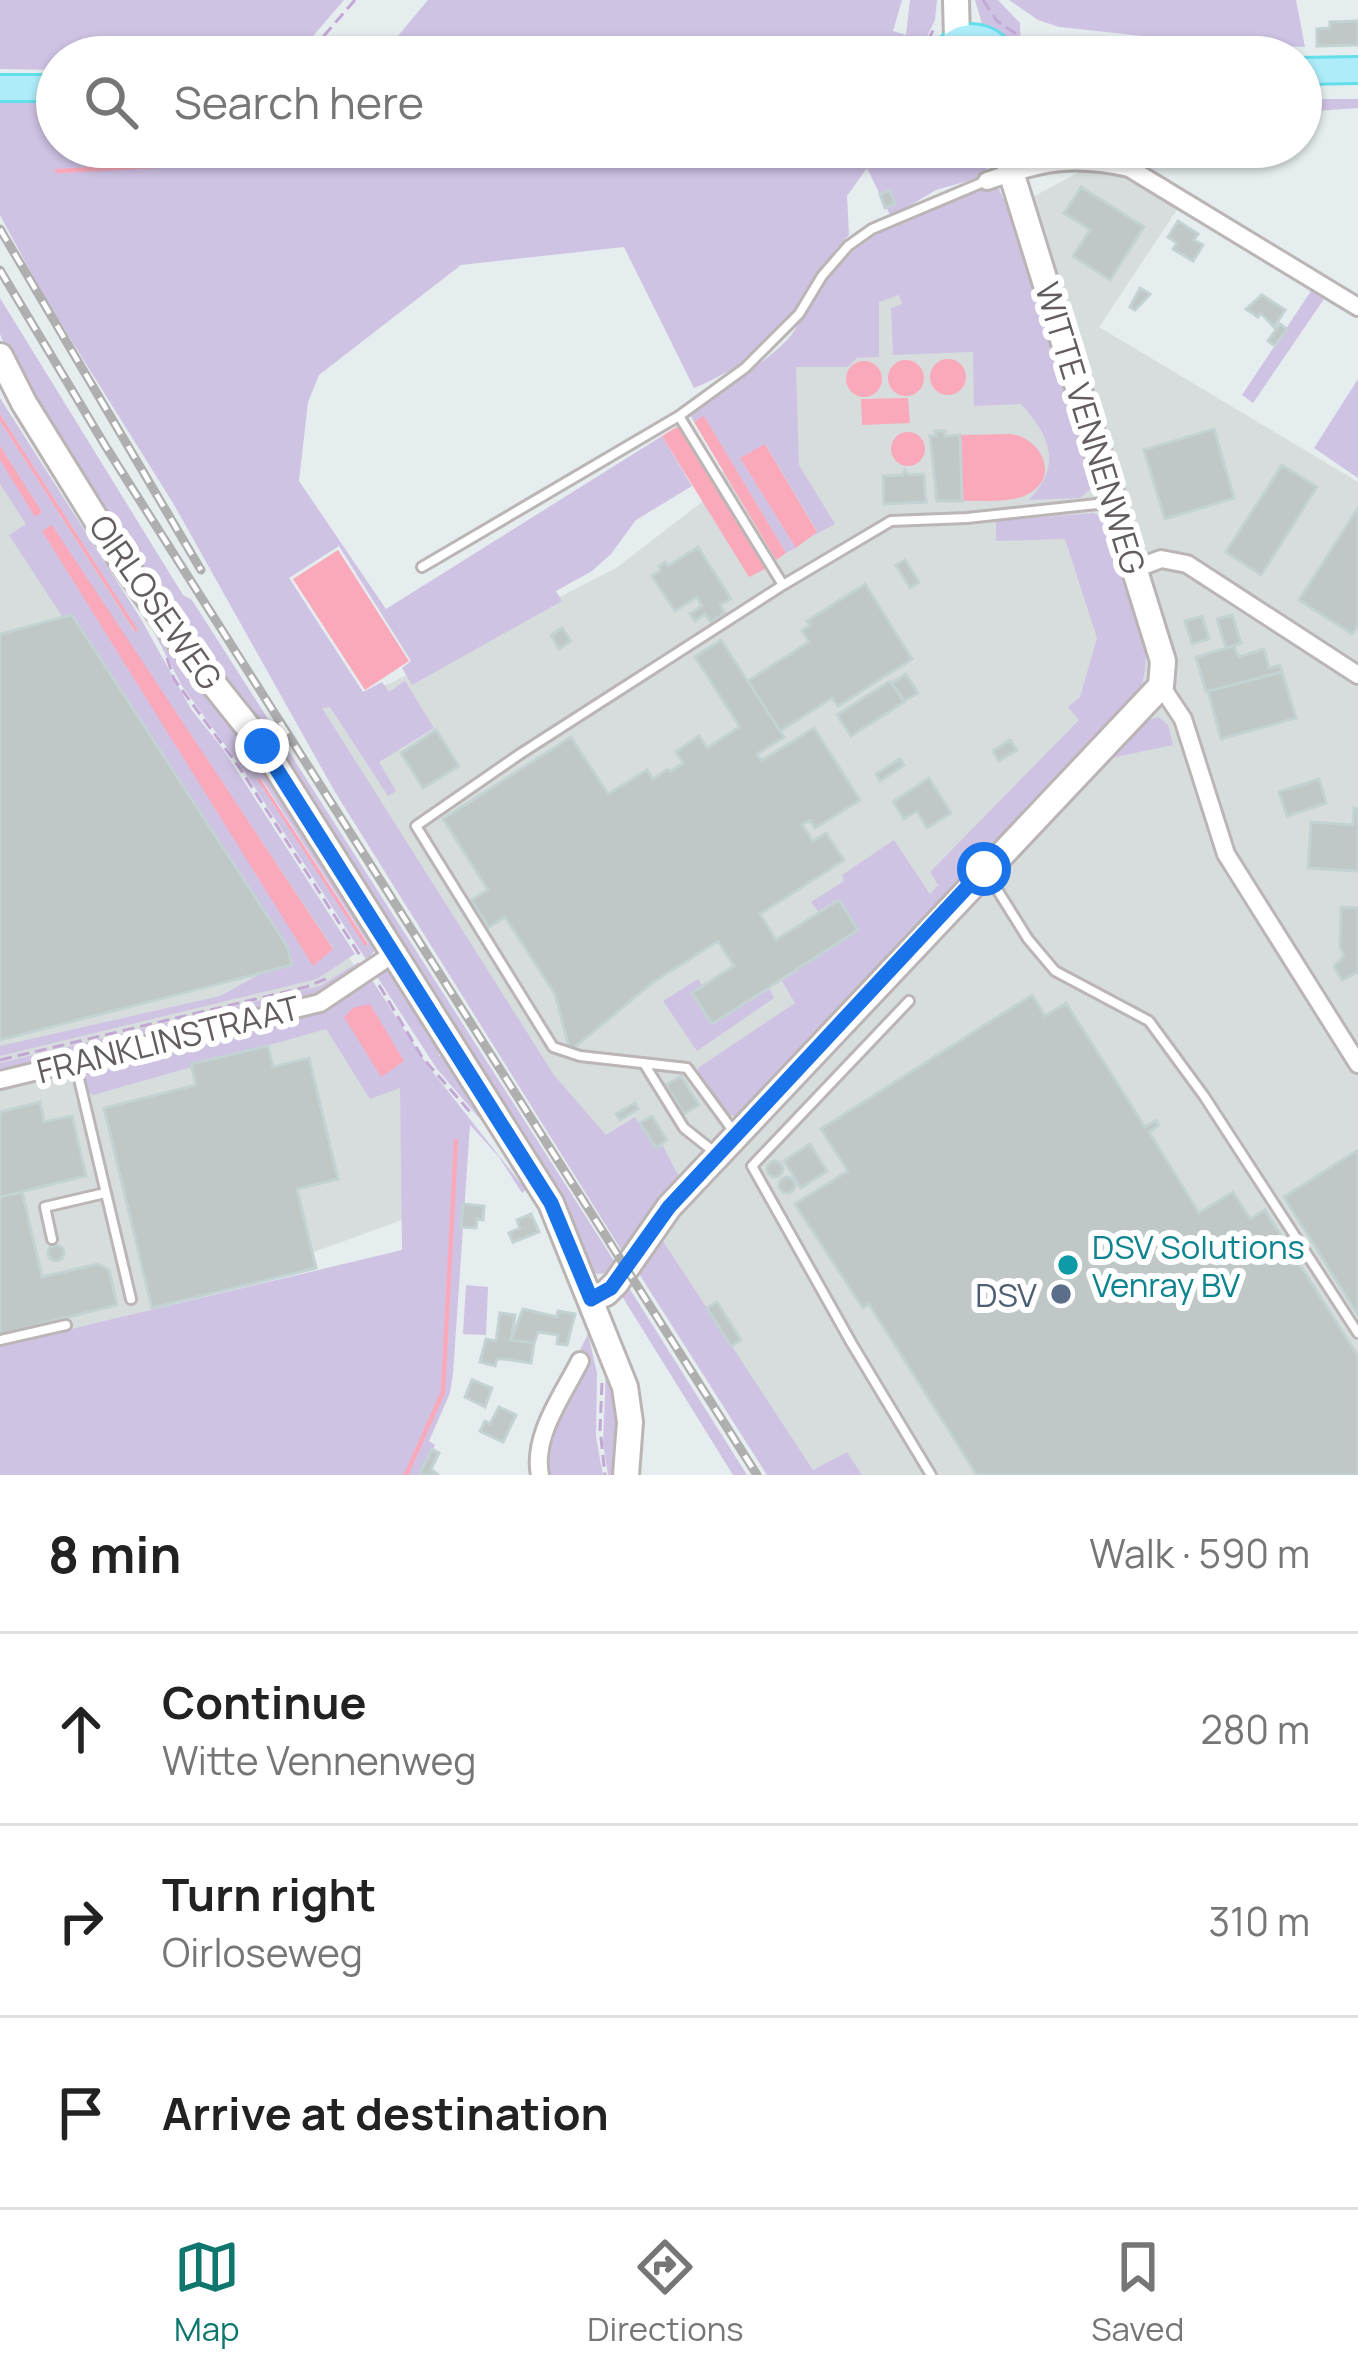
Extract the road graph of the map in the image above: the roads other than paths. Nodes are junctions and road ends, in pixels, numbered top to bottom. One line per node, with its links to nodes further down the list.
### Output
1 (956, 0): 3 (street)
2 (967, 0): 4 (street)
3 (959, 36)
4 (959, 36)
5 (1322, 70): 6 (main road)
6 (1358, 70)
7 (0, 88): 8 (main road)
8 (36, 88)
9 (1000, 168): 14 (lane)
10 (1002, 168): 15 (street, WITTE VENNENWEG)
11 (1129, 168): 12 (street)
12 (1358, 308)
13 (1, 356): 22 (street, OIRLOSEWEG)
14 (679, 416): 16 (lane); 18 (lane)
15 (1114, 502): 17 (street, WITTE VENNENWEG); 18 (lane)
16 (422, 567)
17 (1135, 569): 19 (street); 20 (street, WITTE VENNENWEG)
18 (782, 585): 25 (lane)
19 (1358, 675)
20 (1160, 686): 21 (street); 26 (street, WITTE VENNENWEG)
21 (984, 869): 28 (street); 35 (lane)
22 (393, 954): 24 (street, FRANKLINSTRAAT); 32 (street, OIRLOSEWEG)
23 (909, 1001): 40 (lane)
24 (75, 1062): 27 (street, FRANKLINSTRAAT); 30 (lane)
25 (644, 1064): 28 (lane); 29 (lane)
26 (1358, 1064)
27 (0, 1080)
28 (736, 1135): 29 (street)
29 (718, 1155): 32 (street)
30 (106, 1193): 31 (lane); 33 (lane)
31 (52, 1238)
32 (591, 1299): 39 (street, OIRLOSEWEG)
33 (131, 1300)
34 (66, 1325): 36 (lane)
35 (1358, 1333)
36 (0, 1340)
37 (590, 1363): 38 (street)
38 (540, 1475)
39 (626, 1475)
40 (931, 1475)

